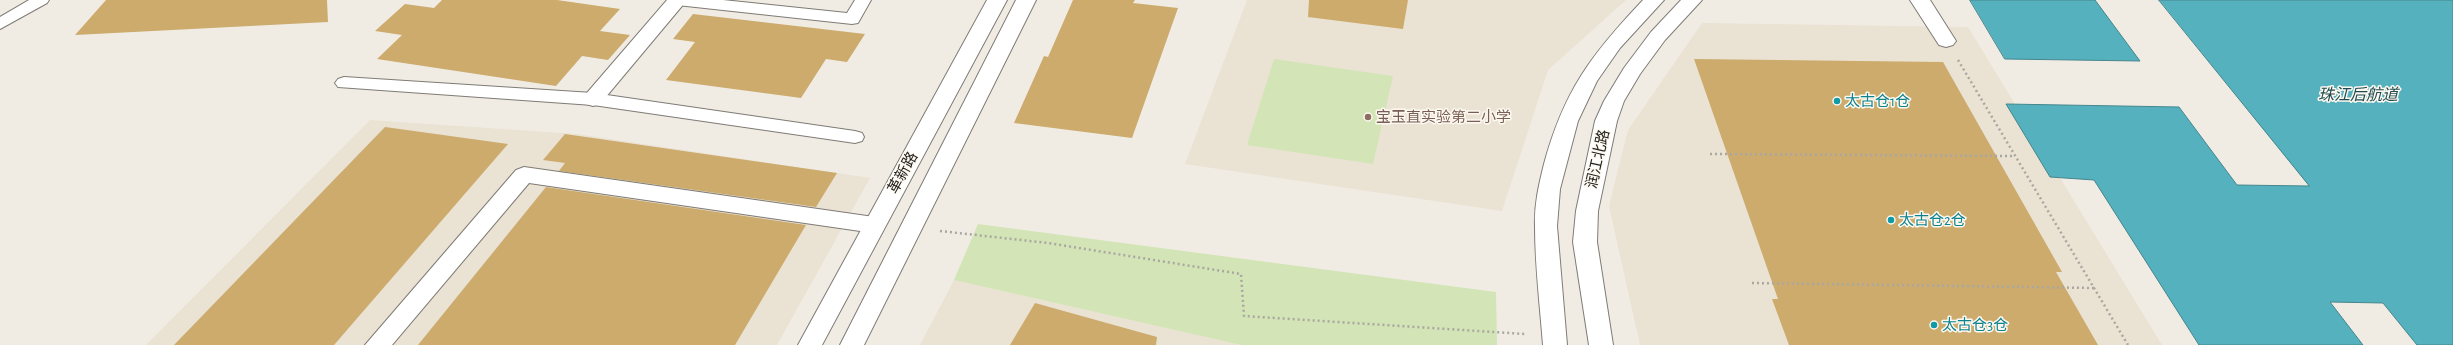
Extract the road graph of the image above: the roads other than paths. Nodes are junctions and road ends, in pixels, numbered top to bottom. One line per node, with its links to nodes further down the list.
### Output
1 (41, 0): 9 (lane)
2 (677, 0): 3 (lane); 12 (street)
3 (863, 0)
4 (996, 0): 14 (street, 革新路)
5 (1026, 0): 18 (street)
6 (1654, 0): 15 (street)
7 (1692, 0): 19 (street, 润江北路)
8 (1920, 0): 10 (street)
9 (5, 18)
10 (1946, 41)
11 (344, 83): 12 (lane)
12 (593, 99): 13 (lane)
13 (855, 137)
14 (874, 225): 16 (street); 17 (street, 革新路)
15 (1554, 340)
16 (377, 345)
17 (810, 345)
18 (852, 345)
19 (1601, 345)

